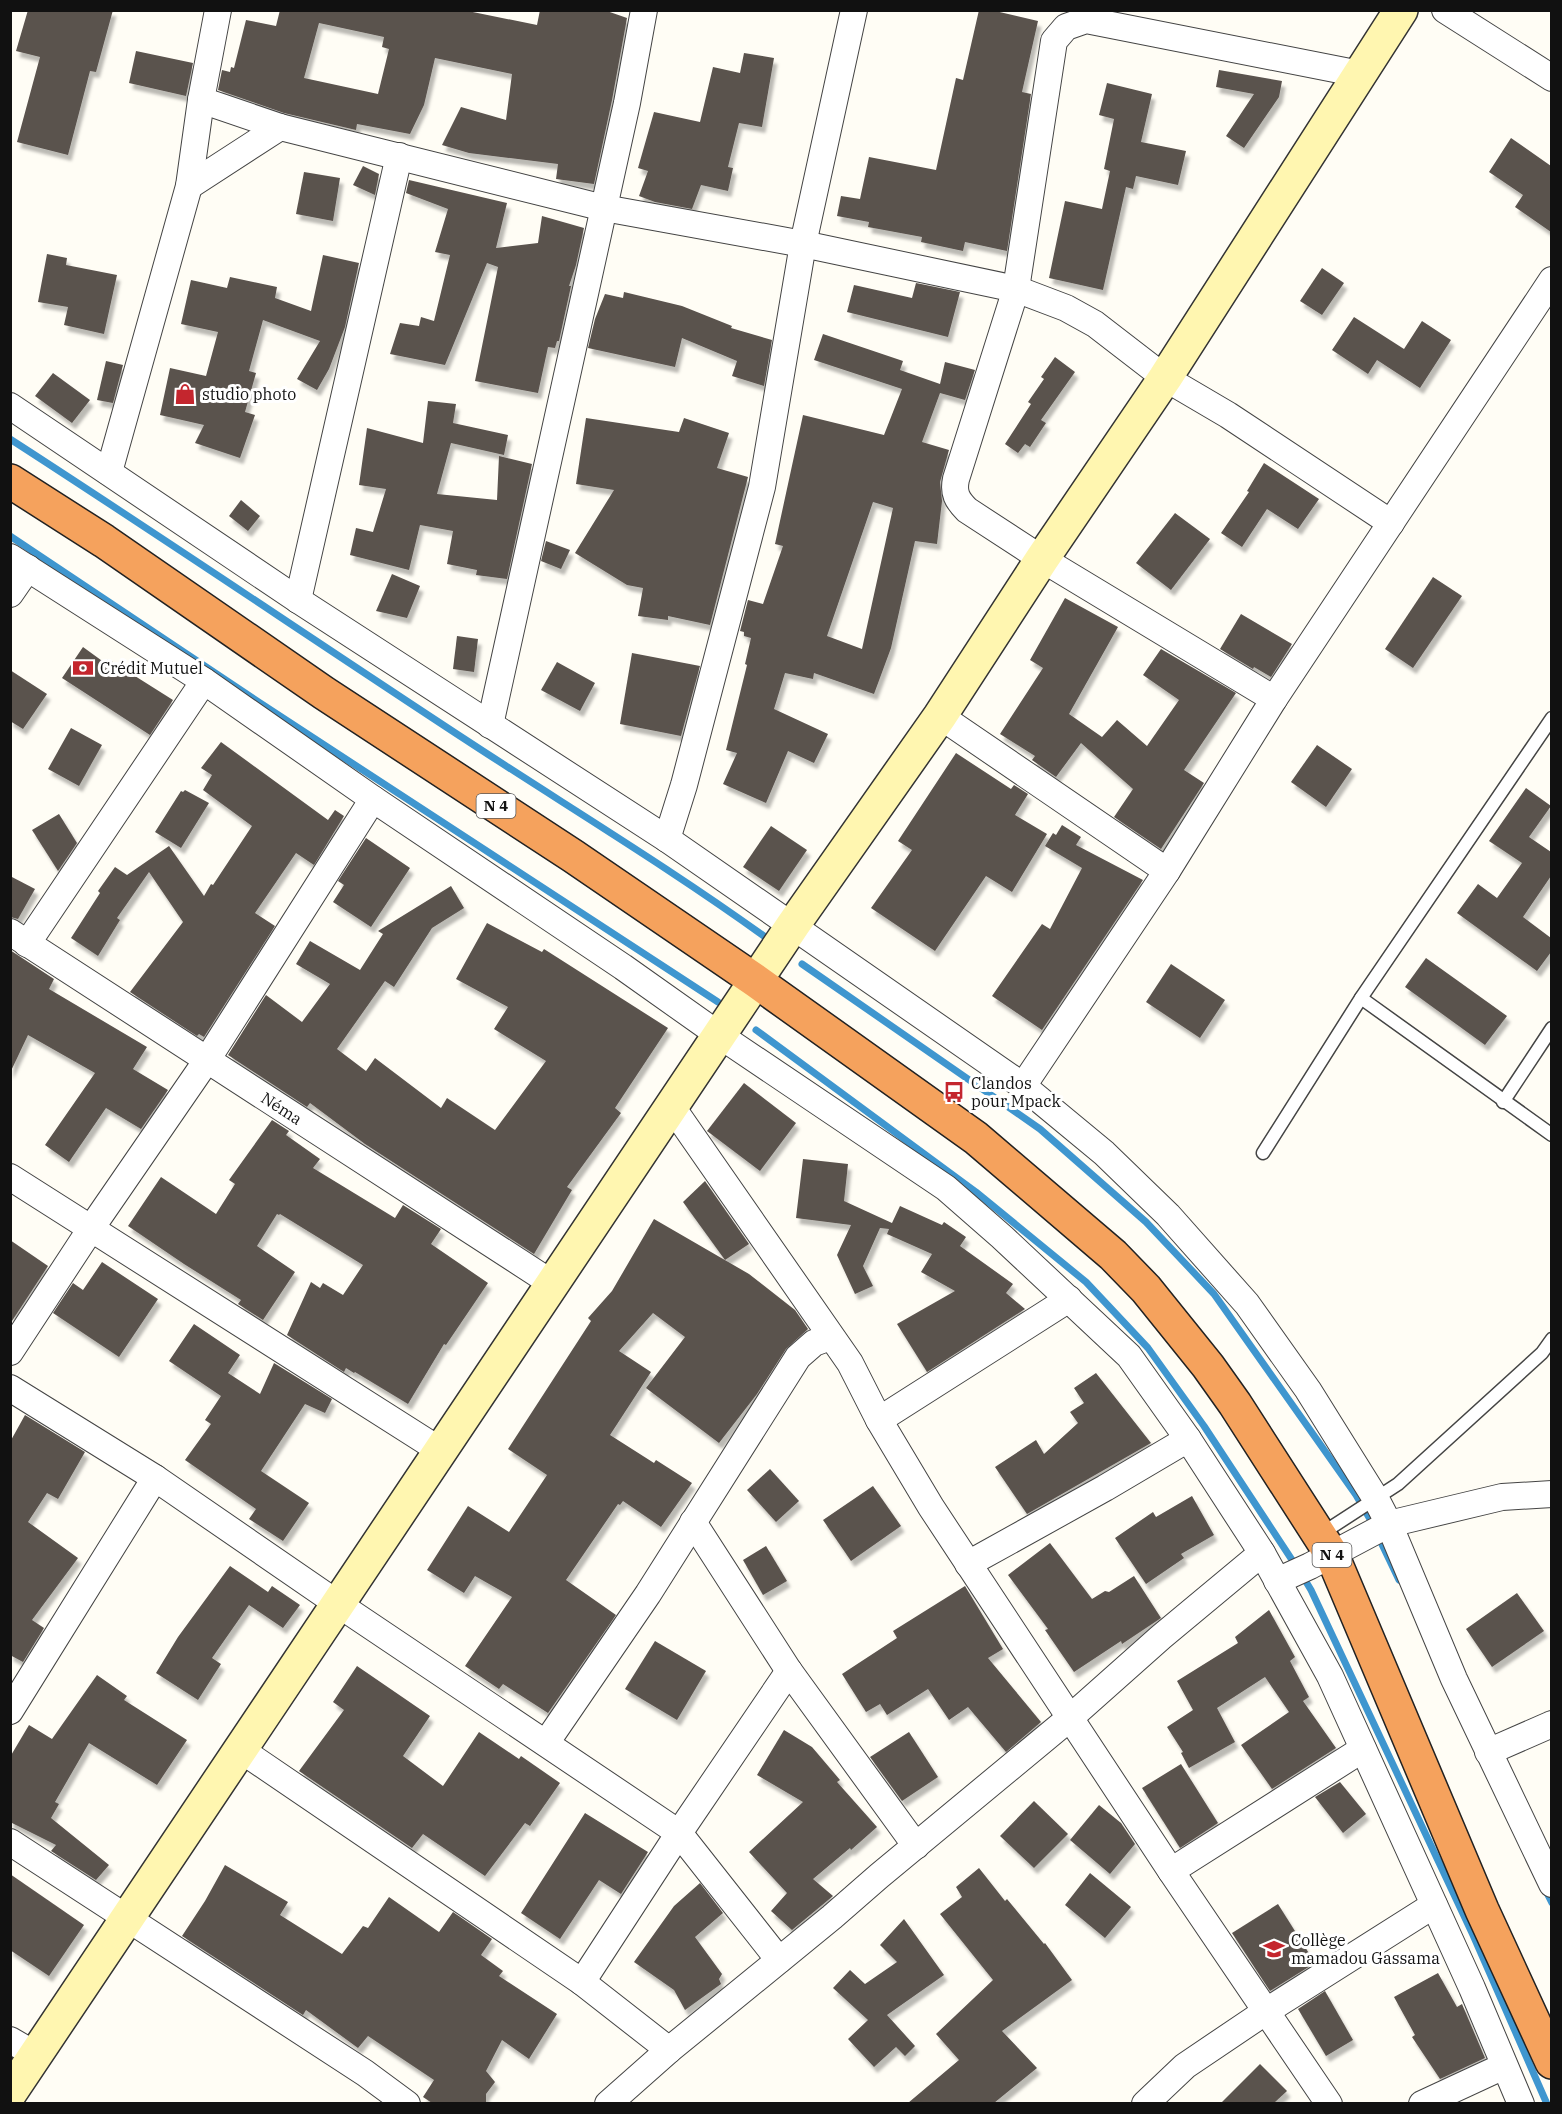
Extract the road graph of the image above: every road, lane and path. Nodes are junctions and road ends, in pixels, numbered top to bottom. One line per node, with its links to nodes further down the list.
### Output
1 (218, 10): 8 (street)
2 (644, 10): 12 (street)
3 (854, 10): 13 (street)
4 (1401, 10): 6 (main road)
5 (1445, 10): 7 (street)
6 (1360, 74): 15 (street); 16 (main road)
7 (1551, 78)
8 (201, 100): 9 (street); 11 (street)
9 (280, 127): 10 (street); 11 (street)
10 (399, 156): 12 (street); 24 (street)
11 (189, 186): 18 (street)
12 (604, 208): 13 (street); 29 (street)
13 (802, 244): 15 (street); 31 (street)
14 (1551, 280): 20 (street)
15 (1016, 289): 16 (street); 21 (street)
16 (1165, 378): 20 (street); 21 (main road)
17 (10, 406): 18 (street)
18 (109, 472): 24 (street)
19 (10, 481): 35 (highway, N 4)
20 (1391, 523): 26 (street)
21 (1042, 559): 26 (street); 27 (main road)
22 (20, 563): 23 (street); 25 (street)
23 (10, 594)
24 (298, 600): 29 (street)
25 (204, 681): 30 (street); 34 (street)
26 (1274, 699): 32 (street)
27 (940, 716): 32 (street); 33 (main road)
28 (1551, 718): 36 (lane)
29 (490, 725): 31 (street)
30 (373, 799): 38 (street); 39 (street)
31 (667, 839): 33 (street)
32 (1167, 871): 40 (street)
33 (793, 926): 35 (main road); 40 (street)
34 (19, 938): 39 (street, Néma)
35 (756, 981): 38 (main road); 61 (highway, N 4)
36 (1361, 998): 41 (lane); 44 (lane)
37 (1551, 1028): 41 (lane)
38 (719, 1035): 42 (main road); 48 (street)
39 (207, 1060): 46 (street); 47 (street, Néma)
40 (1023, 1086): 58 (street)
41 (1503, 1102): 43 (lane)
42 (672, 1107): 47 (main road); 49 (street)
43 (1551, 1135)
44 (1263, 1153)
45 (10, 1177): 46 (street)
46 (92, 1227): 51 (street); 55 (street)
47 (553, 1284): 55 (main road)
48 (1069, 1299): 53 (street); 54 (street)
49 (830, 1337): 53 (street); 59 (street)
50 (1551, 1339): 58 (lane)
51 (10, 1352)
52 (10, 1388): 56 (street)
53 (879, 1420): 63 (street)
54 (1188, 1439): 62 (street); 63 (street)
55 (441, 1451): 65 (main road)
56 (155, 1478): 65 (street); 67 (street)
57 (1551, 1494): 60 (street)
58 (1377, 1499): 60 (street); 61 (lane)
59 (693, 1522): 66 (street); 70 (street)
60 (1389, 1524): 61 (street); 73 (street)
61 (1326, 1545): 64 (street); 86 (highway, N 4)
62 (1262, 1553): 64 (street); 68 (street)
63 (968, 1564): 68 (street)
64 (1277, 1581): 71 (street)
65 (338, 1604): 70 (street); 72 (main road)
66 (789, 1671): 74 (street); 76 (street)
67 (10, 1711)
68 (1071, 1717): 76 (street); 77 (street)
69 (1551, 1724): 73 (street)
70 (546, 1743): 74 (street)
71 (1363, 1749): 77 (street); 79 (street)
72 (241, 1750): 80 (main road); 82 (street)
73 (1488, 1752): 78 (street)
74 (679, 1833): 81 (street); 82 (street)
75 (10, 1842): 80 (street)
76 (916, 1846): 81 (street)
77 (1171, 1871): 83 (street)
78 (1551, 1884)
79 (1434, 1905): 83 (street); 87 (street)
80 (127, 1919): 84 (main road); 90 (street)
81 (779, 1960): 85 (street)
82 (582, 1982): 85 (street)
83 (1265, 2012): 91 (street); 92 (street)
84 (23, 2048): 88 (main road)
85 (669, 2050): 89 (street)
86 (1551, 2062)
87 (1504, 2066): 93 (street); 94 (street)
88 (10, 2093)
89 (618, 2100)
90 (406, 2103)
91 (1145, 2103)
92 (1329, 2103)
93 (1422, 2103)
94 (1521, 2103)

